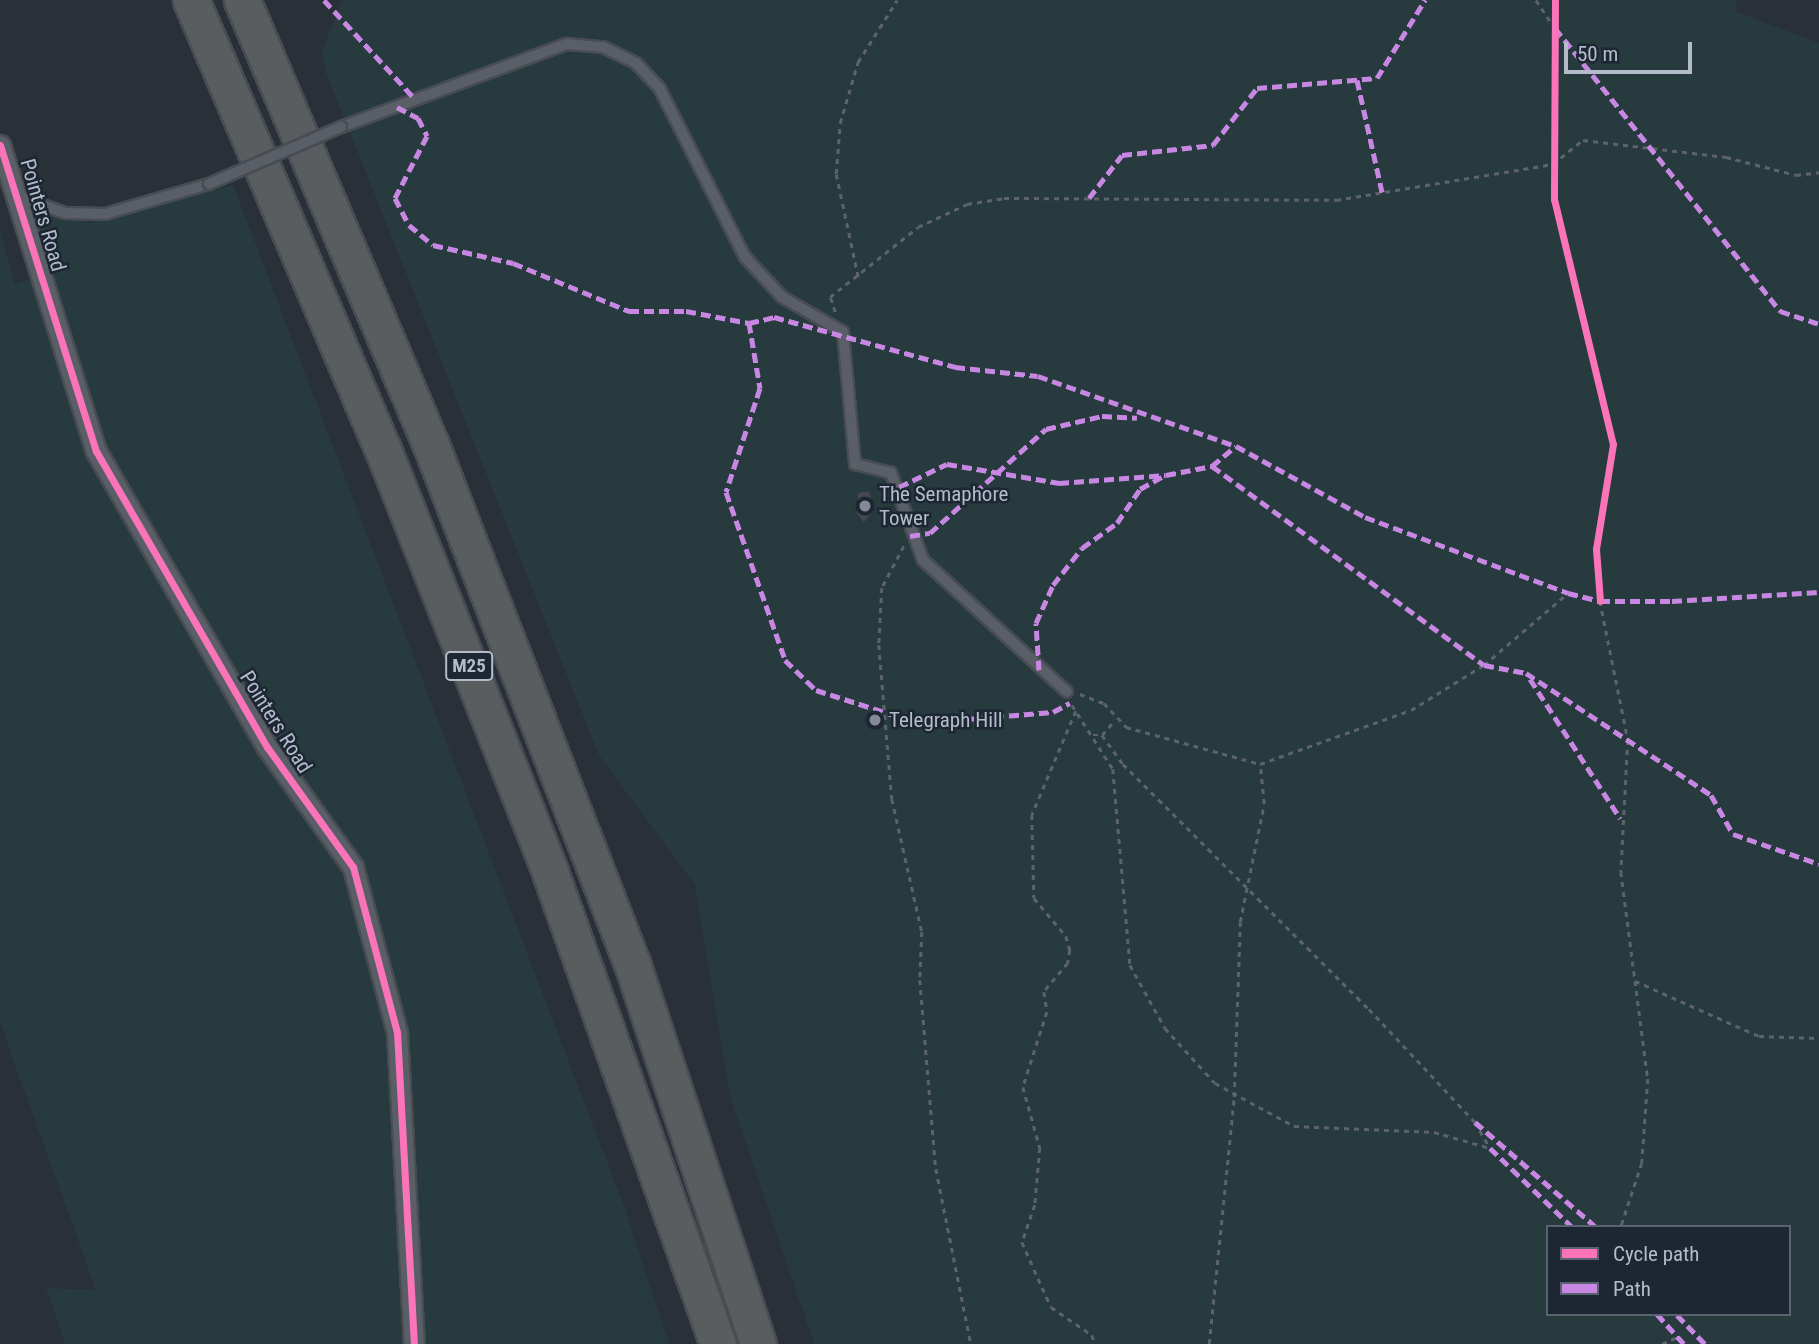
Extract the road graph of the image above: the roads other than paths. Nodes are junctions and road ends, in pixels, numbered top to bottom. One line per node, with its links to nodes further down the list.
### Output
1 (191, 0): 7 (highway, M25)
2 (242, 0): 8 (highway, M25)
3 (0, 145): 4 (street, Pointers Road)
4 (12, 193): 5 (lane, bridge); 6 (street, Pointers Road)
5 (1067, 692)
6 (414, 1344)
7 (718, 1344)
8 (758, 1344)

